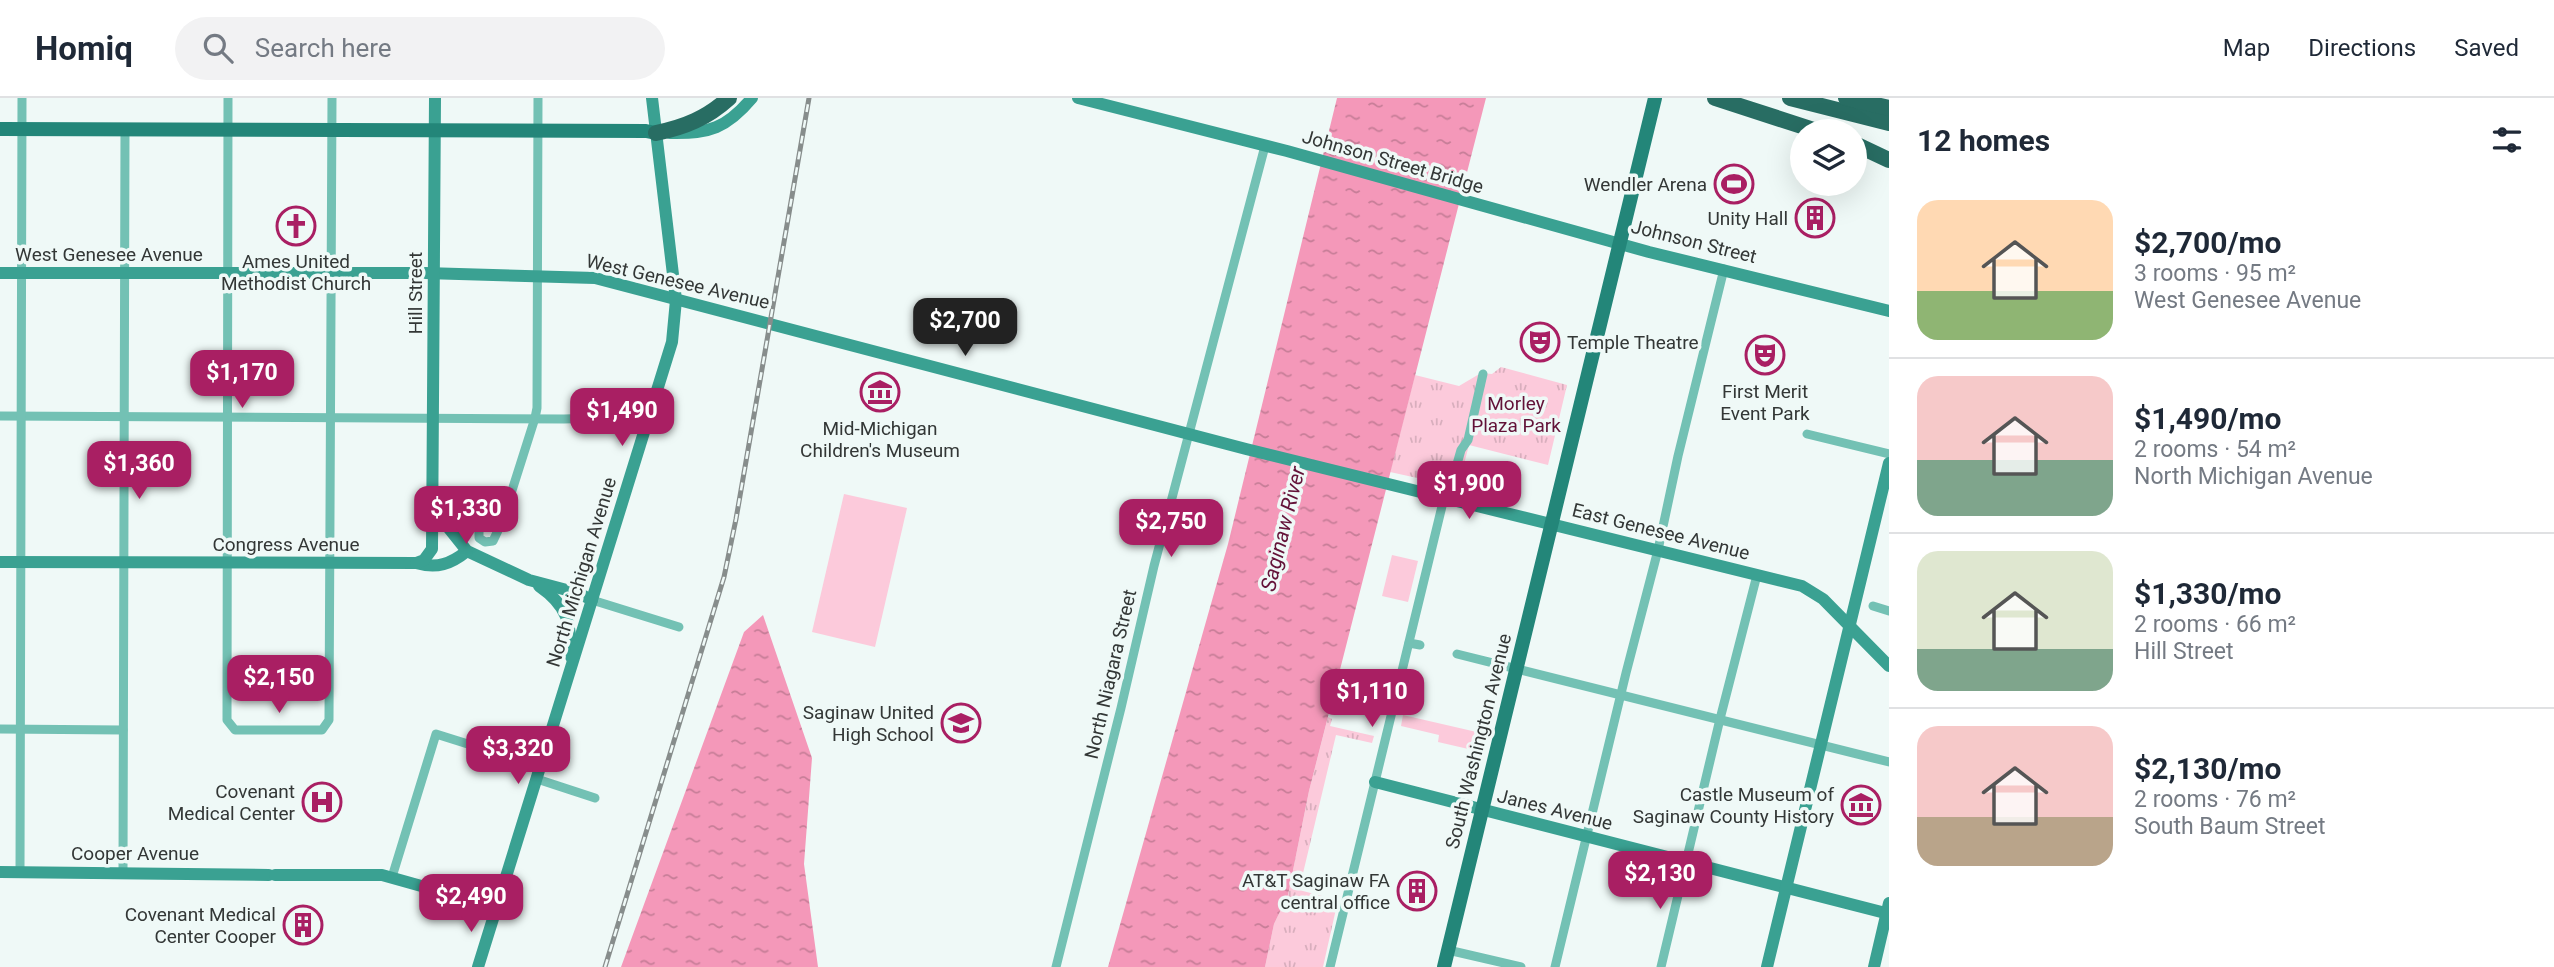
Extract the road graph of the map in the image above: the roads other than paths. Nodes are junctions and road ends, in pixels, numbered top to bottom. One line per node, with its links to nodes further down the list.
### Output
1 (22, 98): 18 (street)
2 (228, 98): 20 (street)
3 (332, 98): 21 (street)
4 (435, 98): 22 (main road, Hill Street)
5 (538, 98): 23 (street)
6 (652, 98): 24 (main road, North Michigan Avenue)
7 (729, 98): 24 (highway)
8 (752, 98): 24 (main road)
9 (1078, 98): 25 (main road, Johnson Street Bridge)
10 (1655, 98): 31 (main road, South Washington Avenue)
11 (1715, 98): 15 (highway)
12 (1790, 98): 16 (highway)
13 (1846, 98): 14 (highway)
14 (1889, 108)
15 (1790, 122)
16 (1889, 123)
17 (0, 129): 18 (main road)
18 (22, 129): 19 (main road); 35 (street)
19 (125, 129): 20 (main road); 33 (street)
20 (228, 129): 21 (main road); 36 (street)
21 (332, 130): 22 (main road); 37 (street)
22 (435, 131): 23 (main road); 38 (main road, Hill Street)
23 (537, 131): 24 (main road); 39 (street)
24 (656, 133): 40 (main road, North Michigan Avenue)
25 (1265, 146): 30 (main road, Johnson Street Bridge); 51 (street, North Niagara Street)
26 (1867, 148): 28 (highway)
27 (1867, 150): 29 (highway)
28 (1889, 155)
29 (1889, 160)
30 (1490, 208): 31 (main road, Johnson Street)
31 (1619, 243): 32 (main road, Johnson Street); 59 (main road, South Washington Avenue)
32 (1724, 269): 41 (main road, Johnson Street); 60 (street)
33 (124, 272): 35 (main road, West Genesee Avenue); 36 (main road, West Genesee Avenue); 45 (street)
34 (0, 273): 35 (main road, West Genesee Avenue)
35 (22, 273): 44 (street)
36 (228, 273): 37 (main road, West Genesee Avenue); 46 (street)
37 (331, 273): 38 (main road, West Genesee Avenue); 47 (street)
38 (435, 274): 39 (main road, West Genesee Avenue); 48 (main road, Hill Street)
39 (537, 275): 40 (main road, West Genesee Avenue); 49 (street)
40 (676, 300): 50 (main road, North Michigan Avenue); 51 (main road, West Genesee Avenue)
41 (1889, 310)
42 (1483, 374): 57 (street)
43 (0, 416): 44 (street)
44 (21, 416): 45 (street); 63 (street)
45 (124, 416): 46 (street); 64 (street)
46 (227, 417): 47 (street); 65 (street)
47 (330, 417): 48 (street); 66 (street)
48 (434, 417): 49 (street); 56 (main road, Hill Street)
49 (535, 418): 50 (street); 58 (street)
50 (648, 420): 70 (main road, North Michigan Avenue)
51 (1189, 434): 55 (main road, West Genesee Avenue); 103 (street, North Niagara Street)
52 (1807, 434): 53 (street)
53 (1889, 454)
54 (1889, 463): 74 (main road)
55 (1396, 485): 57 (main road, East Genesee Avenue)
56 (434, 488): 61 (main road, Hill Street); 67 (main road, Hill Street)
57 (1446, 499): 59 (main road, East Genesee Avenue); 75 (street)
58 (502, 522)
59 (1551, 524): 60 (main road, East Genesee Avenue); 79 (main road, South Washington Avenue)
60 (1658, 550): 68 (main road, East Genesee Avenue); 81 (street)
61 (467, 551): 67 (main road, Congress Avenue); 69 (main road)
62 (0, 562): 63 (main road, Congress Avenue)
63 (21, 562): 64 (main road, Congress Avenue); 84 (street)
64 (124, 563): 65 (main road, Congress Avenue); 85 (street)
65 (227, 563): 66 (main road, Congress Avenue); 66 (street)
66 (330, 563): 67 (main road, Congress Avenue)
67 (416, 564)
68 (1757, 575): 74 (main road, East Genesee Avenue); 82 (street)
69 (529, 580): 70 (main road); 80 (main road)
70 (593, 600): 73 (street); 80 (main road, North Michigan Avenue)
71 (1873, 606): 72 (street)
72 (1889, 611)
73 (679, 627)
74 (1851, 627): 78 (main road, East Genesee Avenue); 86 (main road)
75 (1409, 643): 76 (street); 89 (street)
76 (1420, 645)
77 (1457, 654): 79 (street)
78 (1889, 666)
79 (1516, 669): 81 (street); 91 (main road, South Washington Avenue)
80 (571, 671): 88 (main road, North Michigan Avenue)
81 (1621, 694): 82 (street); 92 (street)
82 (1720, 719): 86 (street); 93 (street)
83 (0, 729): 84 (street)
84 (21, 729): 85 (street); 95 (street)
85 (123, 730): 96 (street)
86 (1821, 744): 87 (street); 98 (main road)
87 (1889, 762)
88 (539, 773): 90 (street); 97 (street); 100 (main road, North Michigan Avenue)
89 (1375, 782): 91 (main road, Janes Avenue); 104 (street)
90 (595, 798)
91 (1481, 810): 92 (main road, Janes Avenue); 101 (main road, South Washington Avenue)
92 (1586, 836): 93 (main road, Janes Avenue); 107 (street)
93 (1687, 862): 98 (main road, Janes Avenue); 108 (street)
94 (0, 872): 95 (main road, Cooper Avenue)
95 (20, 872): 96 (main road, Cooper Avenue)
96 (123, 873): 97 (main road, Cooper Avenue)
97 (392, 877): 100 (main road, Cooper Avenue)
98 (1786, 887): 99 (main road, Janes Avenue); 109 (main road)
99 (1888, 910): 110 (main road)
100 (496, 911): 102 (main road, North Michigan Avenue)
101 (1448, 950): 105 (main road, South Washington Avenue); 106 (street)
102 (478, 967)
103 (1056, 967)
104 (1330, 967)
105 (1444, 967)
106 (1521, 967)
107 (1555, 967)
108 (1661, 967)
109 (1767, 967)
110 (1874, 967)

